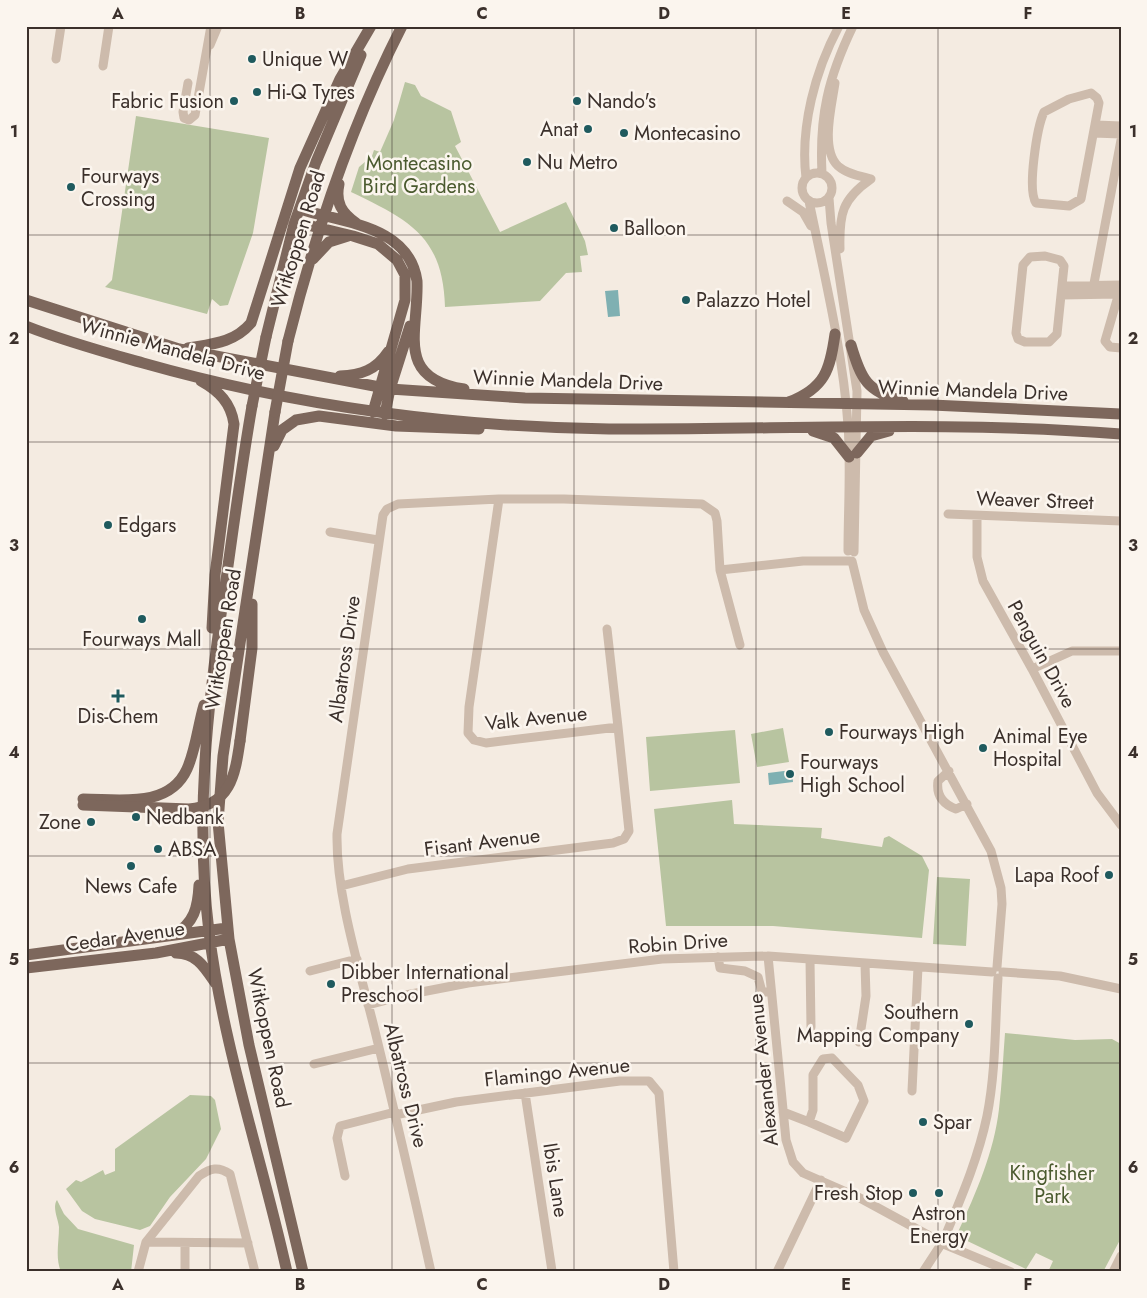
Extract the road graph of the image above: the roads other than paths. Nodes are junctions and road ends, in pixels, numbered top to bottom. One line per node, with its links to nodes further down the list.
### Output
1 (61, 26): 10 (street)
2 (109, 26): 12 (street)
3 (211, 26): 9 (street)
4 (218, 26): 9 (street)
5 (372, 26): 24 (main road, Witkoppen Road); 42 (main road)
6 (402, 26): 18 (main road, Witkoppen Road)
7 (839, 26): 20 (street)
8 (853, 26): 11 (street)
9 (209, 48): 13 (street)
10 (56, 58)
11 (839, 60): 19 (street); 31 (street)
12 (103, 66)
13 (188, 83)
14 (1121, 126): 15 (street)
15 (1095, 129): 15 (street); 16 (street)
16 (1121, 134)
17 (1121, 140): 33 (street)
18 (344, 153): 26 (main road, Witkoppen Road); 27 (main road)
19 (822, 173): 20 (street); 21 (street)
20 (806, 178): 23 (street)
21 (829, 198): 23 (street); 31 (street)
22 (788, 201): 29 (street)
23 (809, 201): 29 (street)
24 (300, 209): 25 (main road, Witkoppen Road); 26 (main road)
25 (295, 222): 26 (main road); 71 (main road, Witkoppen Road, bridge)
26 (322, 223): 27 (main road); 28 (main road); 30 (main road, Witkoppen Road)
27 (360, 226): 36 (main road)
28 (353, 236): 30 (main road); 39 (main road)
29 (817, 241): 38 (street)
30 (305, 272): 58 (main road, Witkoppen Road, bridge)
31 (839, 273): 40 (street)
32 (1120, 288): 33 (street); 41 (street)
33 (1092, 290): 34 (street)
34 (1061, 291): 34 (street)
35 (26, 300): 42 (main road, Winnie Mandela Drive)
36 (415, 310): 45 (main road); 46 (main road)
37 (26, 328): 43 (main road, Winnie Mandela Drive)
38 (834, 334): 47 (main road); 48 (street)
39 (394, 345): 44 (main road); 45 (main road)
40 (851, 345): 48 (street); 49 (main road)
41 (1121, 348)
42 (179, 349): 44 (main road, Winnie Mandela Drive)
43 (194, 377): 50 (main road, Winnie Mandela Drive); 71 (main road)
44 (321, 377): 45 (main road, Winnie Mandela Drive)
45 (384, 388): 46 (main road, Winnie Mandela Drive); 50 (main road)
46 (526, 398): 47 (main road, Winnie Mandela Drive)
47 (783, 404): 48 (main road, Winnie Mandela Drive)
48 (852, 405): 49 (main road, Winnie Mandela Drive); 54 (street)
49 (932, 405): 51 (main road, Winnie Mandela Drive)
50 (379, 413): 53 (main road, Winnie Mandela Drive)
51 (1121, 414)
52 (905, 425): 54 (main road, Winnie Mandela Drive); 56 (main road, Winnie Mandela Drive); 57 (main road)
53 (524, 426): 55 (main road, Winnie Mandela Drive); 58 (main road)
54 (853, 427): 55 (main road, Winnie Mandela Drive); 57 (street)
55 (795, 428): 57 (main road)
56 (1121, 434)
57 (853, 455): 65 (street)
58 (265, 481): 67 (main road, Witkoppen Road)
59 (499, 499): 64 (street, Albatross Drive); 66 (street, Albatross Drive); 74 (street, Valk Avenue)
60 (948, 514): 61 (street, Weaver Street)
61 (977, 516): 62 (street, Weaver Street); 72 (street, Penguin Drive)
62 (1121, 521)
63 (330, 532): 64 (street)
64 (378, 540): 79 (street, Albatross Drive)
65 (851, 556): 66 (street); 75 (street)
66 (720, 570): 69 (street, Albatross Drive)
67 (250, 590): 73 (main road, bridge); 80 (main road, Witkoppen Road)
68 (607, 629): 74 (street)
69 (740, 645)
70 (1121, 651): 72 (street)
71 (214, 664): 73 (main road, Witkoppen Road)
72 (1032, 669): 77 (street, Penguin Drive)
73 (211, 685): 78 (main road, Witkoppen Road)
74 (618, 727): 79 (street, Fisant Avenue)
75 (948, 769): 76 (street); 76 (street)
76 (967, 804): 93 (street)
77 (1121, 825)
78 (202, 848): 81 (main road); 82 (main road, Witkoppen Road)
79 (341, 886): 87 (street, Albatross Drive)
80 (228, 934): 82 (main road, Cedar Avenue); 118 (main road, Witkoppen Road)
81 (168, 937): 82 (main road, Cedar Avenue); 84 (main road, Cedar Avenue)
82 (209, 937): 83 (main road, Cedar Avenue); 94 (main road, Witkoppen Road)
83 (156, 953): 91 (main road, Cedar Avenue); 94 (main road)
84 (26, 955)
85 (768, 956): 86 (street, Robin Drive); 88 (street, Robin Drive); 96 (street, Alexander Avenue)
86 (718, 957): 96 (street); 97 (street, Robin Drive)
87 (357, 959): 92 (street); 97 (street, Albatross Drive)
88 (810, 960): 89 (street, Robin Drive); 98 (street)
89 (865, 964): 90 (street, Robin Drive); 99 (street)
90 (918, 967): 93 (street, Robin Drive); 102 (street)
91 (26, 968)
92 (310, 971)
93 (998, 972): 95 (street, Robin Drive); 110 (street)
94 (218, 987): 117 (main road, Witkoppen Road)
95 (1120, 987)
96 (772, 992): 104 (street, Alexander Avenue)
97 (368, 1005): 100 (street, Albatross Drive)
98 (811, 1027)
99 (858, 1042)
100 (379, 1048): 101 (street); 105 (street, Albatross Drive)
101 (314, 1064)
102 (912, 1091)
103 (525, 1093): 105 (street, Flamingo Avenue); 120 (street, Ibis Lane); 122 (street, Flamingo Avenue)
104 (783, 1112): 106 (street); 108 (street, Alexander Avenue)
105 (395, 1113): 107 (street, Flamingo Avenue); 119 (street, Albatross Drive)
106 (809, 1122): 106 (street)
107 (345, 1176)
108 (821, 1180): 110 (street, Alexander Avenue); 123 (street)
109 (146, 1242): 111 (street); 112 (street); 114 (street)
110 (942, 1242): 124 (street); 125 (street, Alexander Avenue)
111 (248, 1243): 112 (street); 116 (street)
112 (184, 1244): 115 (street)
113 (1121, 1256): 126 (street)
114 (138, 1272)
115 (185, 1272)
116 (255, 1272)
117 (287, 1272)
118 (302, 1272)
119 (431, 1272)
120 (552, 1272): 121 (street)
121 (556, 1272)
122 (674, 1272)
123 (777, 1272)
124 (923, 1272)
125 (1011, 1272)
126 (1113, 1272)

